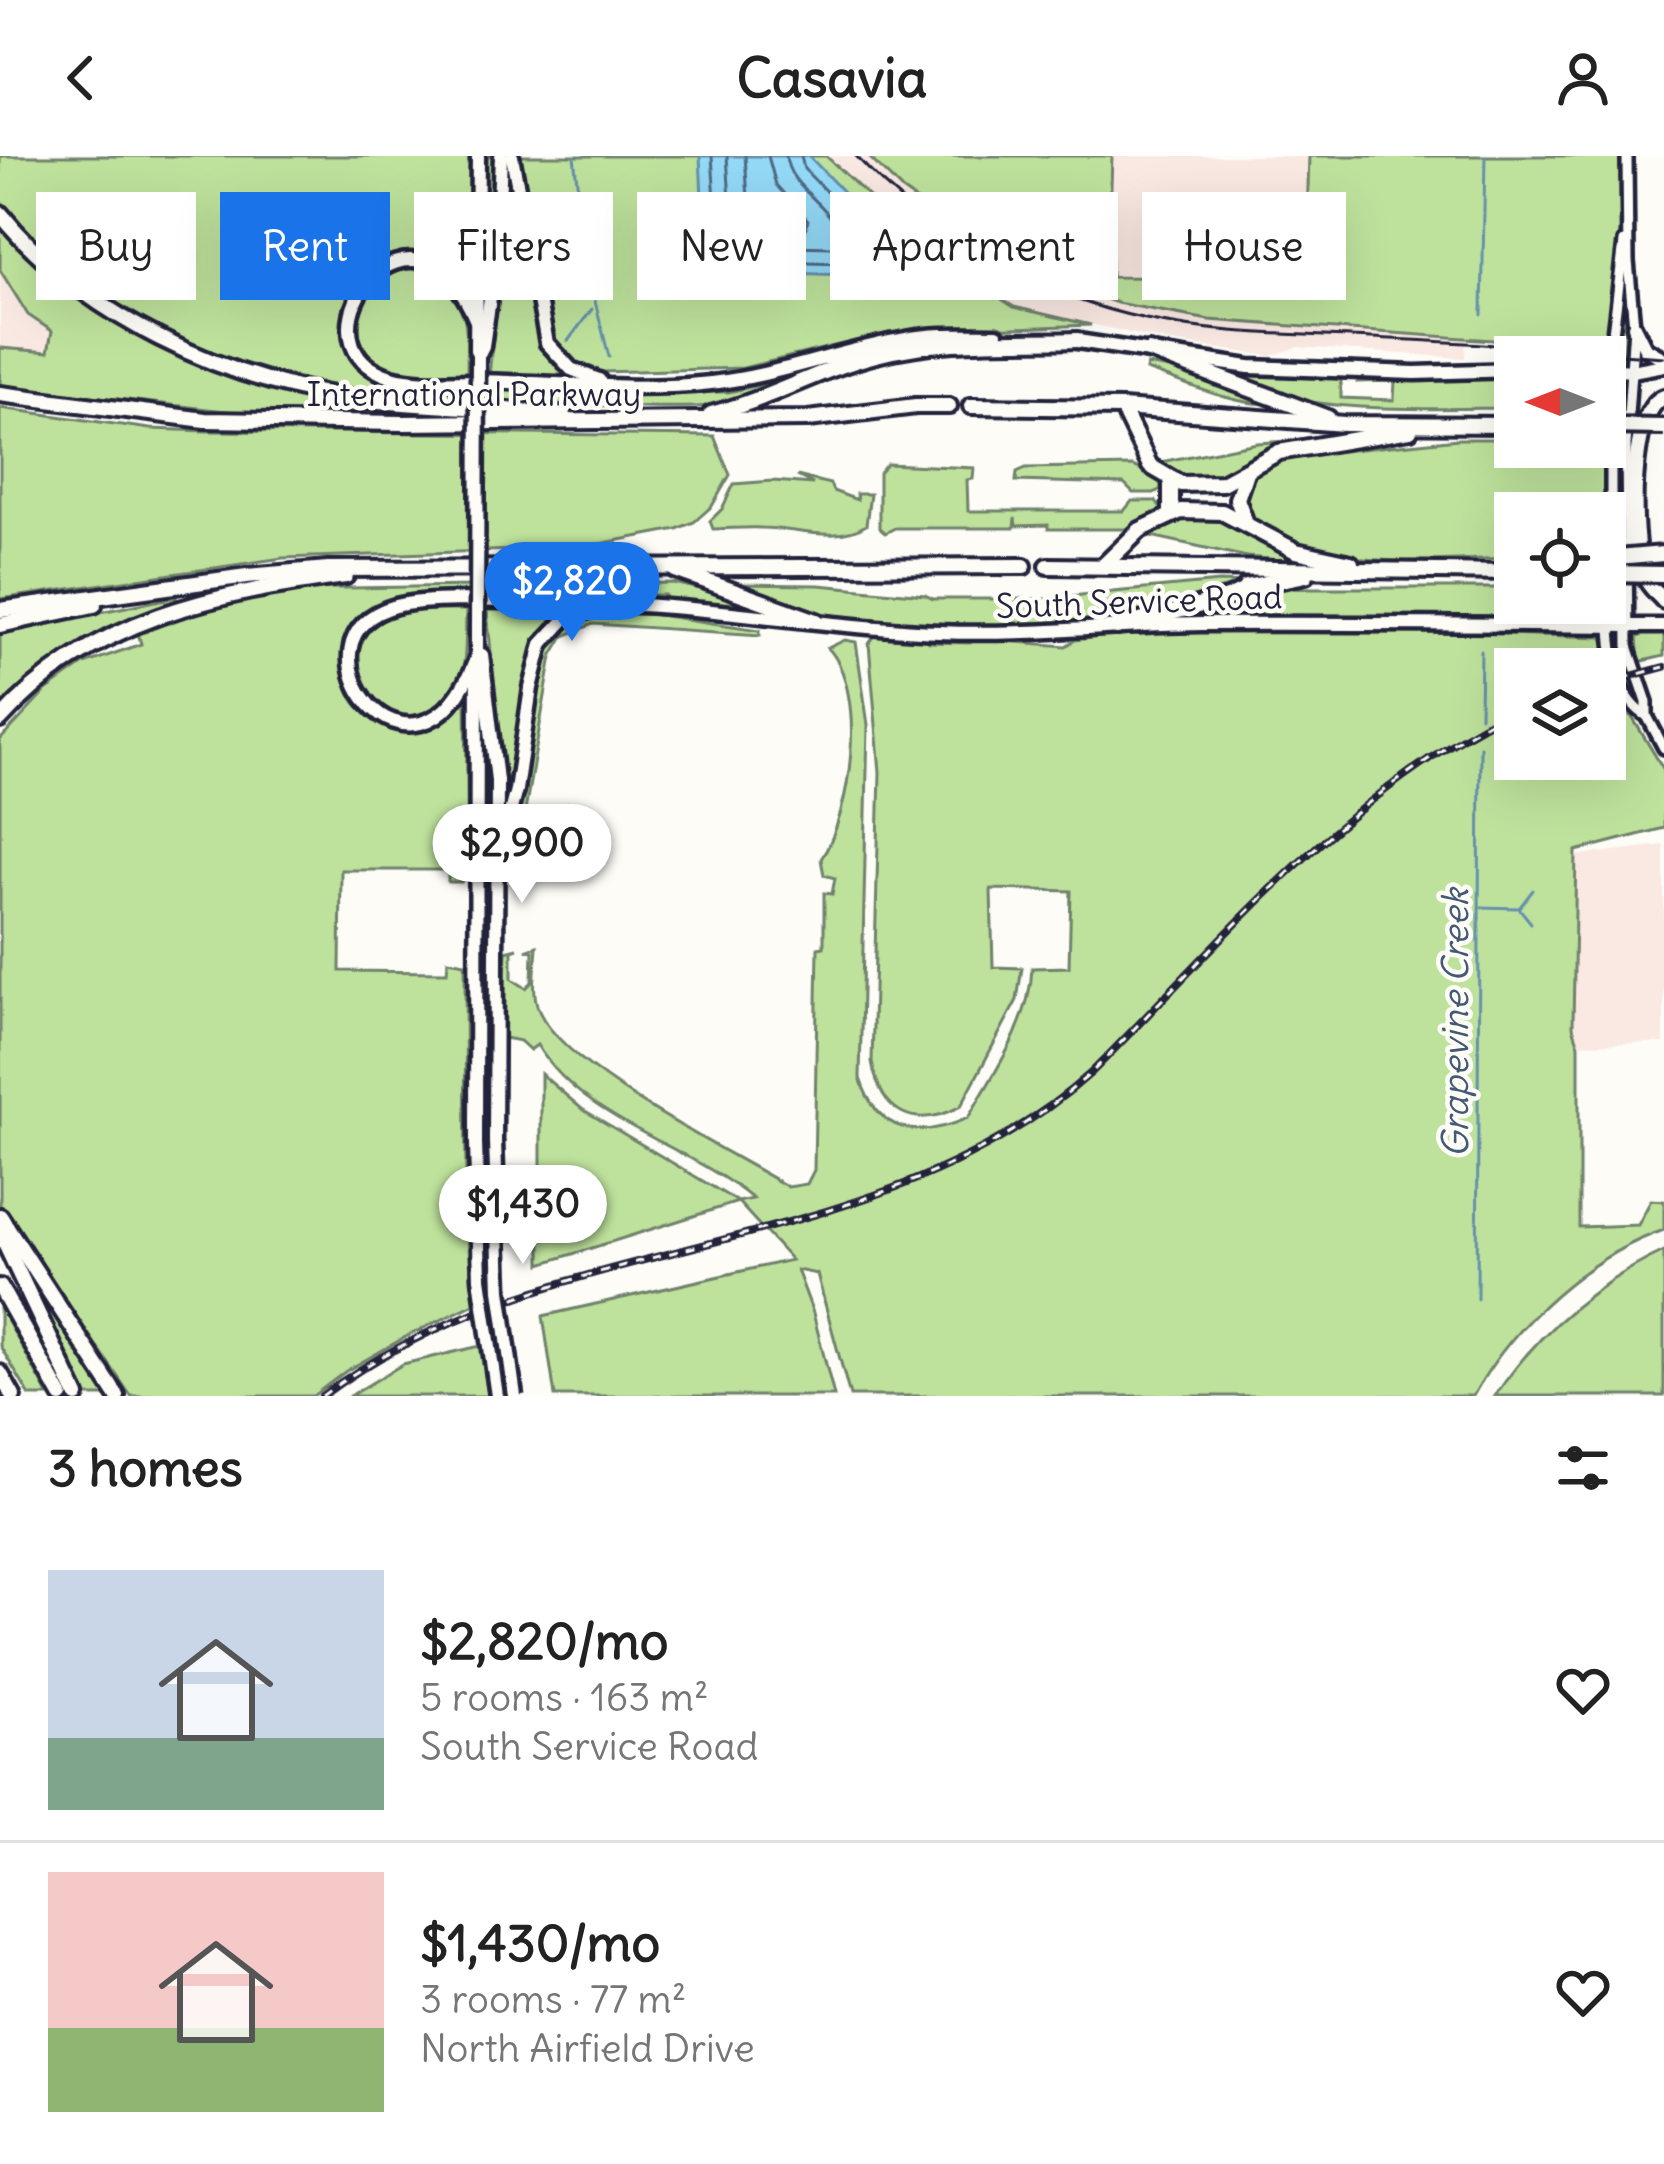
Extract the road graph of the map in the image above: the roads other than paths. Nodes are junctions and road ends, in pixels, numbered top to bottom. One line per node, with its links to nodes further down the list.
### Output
1 (478, 156): 7 (main road)
2 (501, 156): 12 (main road)
3 (512, 156): 17 (main road)
4 (1627, 156): 6 (street)
5 (0, 212): 23 (highway)
6 (1627, 222): 8 (street); 9 (street)
7 (476, 321): 12 (main road); 17 (main road)
8 (1634, 326): 13 (main road); 16 (street)
9 (1612, 336)
10 (1078, 340): 11 (main road); 17 (main road); 24 (highway)
11 (1149, 351): 14 (main road); 25 (highway)
12 (478, 356): 57 (main road, bridge)
13 (1664, 362): 16 (main road)
14 (1494, 370)
15 (1626, 370): 16 (main road)
16 (1632, 371): 54 (street)
17 (612, 384)
18 (0, 394): 23 (highway, International Parkway)
19 (1664, 397): 48 (highway)
20 (949, 406): 24 (highway, International Parkway)
21 (971, 406): 22 (highway)
22 (1122, 408): 25 (highway); 32 (highway)
23 (593, 421): 24 (highway, International Parkway)
24 (683, 421)
25 (1345, 424): 27 (highway)
26 (1494, 425): 27 (highway)
27 (1427, 426): 30 (highway)
28 (1626, 426): 29 (highway, bridge)
29 (1664, 427)
30 (1249, 468): 32 (highway); 34 (highway)
31 (1610, 468): 52 (street)
32 (1171, 479): 33 (highway)
33 (1172, 514): 34 (highway); 38 (highway)
34 (1248, 526): 43 (highway)
35 (1664, 554): 36 (highway, bridge)
36 (1626, 557)
37 (665, 565): 39 (highway); 41 (highway); 51 (highway)
38 (1104, 565): 40 (highway); 42 (highway)
39 (1024, 566)
40 (1048, 566)
41 (410, 568): 47 (highway); 60 (highway)
42 (1322, 570): 43 (highway); 56 (highway)
43 (1380, 570): 44 (highway)
44 (1494, 572)
45 (1626, 573): 46 (highway, bridge)
46 (1664, 574)
47 (193, 584): 50 (highway); 53 (highway)
48 (1664, 601)
49 (616, 603): 51 (main road, South Service Road); 58 (main road, South Service Road); 62 (main road)
50 (0, 610)
51 (817, 621): 56 (main road, South Service Road)
52 (1611, 625): 54 (main road, South Service Road); 56 (main road, South Service Road); 59 (street)
53 (0, 626)
54 (1627, 626): 55 (main road, South Service Road); 59 (street)
55 (1664, 626)
56 (1118, 627)
57 (477, 631): 58 (main road); 62 (main road)
58 (476, 659): 71 (main road, bridge)
59 (1647, 716): 61 (street)
60 (0, 720)
61 (1664, 748)
62 (498, 857): 72 (main road, bridge)
63 (0, 1216): 70 (highway)
64 (0, 1233): 69 (highway)
65 (0, 1287): 68 (highway)
66 (0, 1373): 67 (highway)
67 (13, 1396)
68 (61, 1396)
69 (77, 1396)
70 (117, 1396)
71 (496, 1396)
72 (515, 1396)

